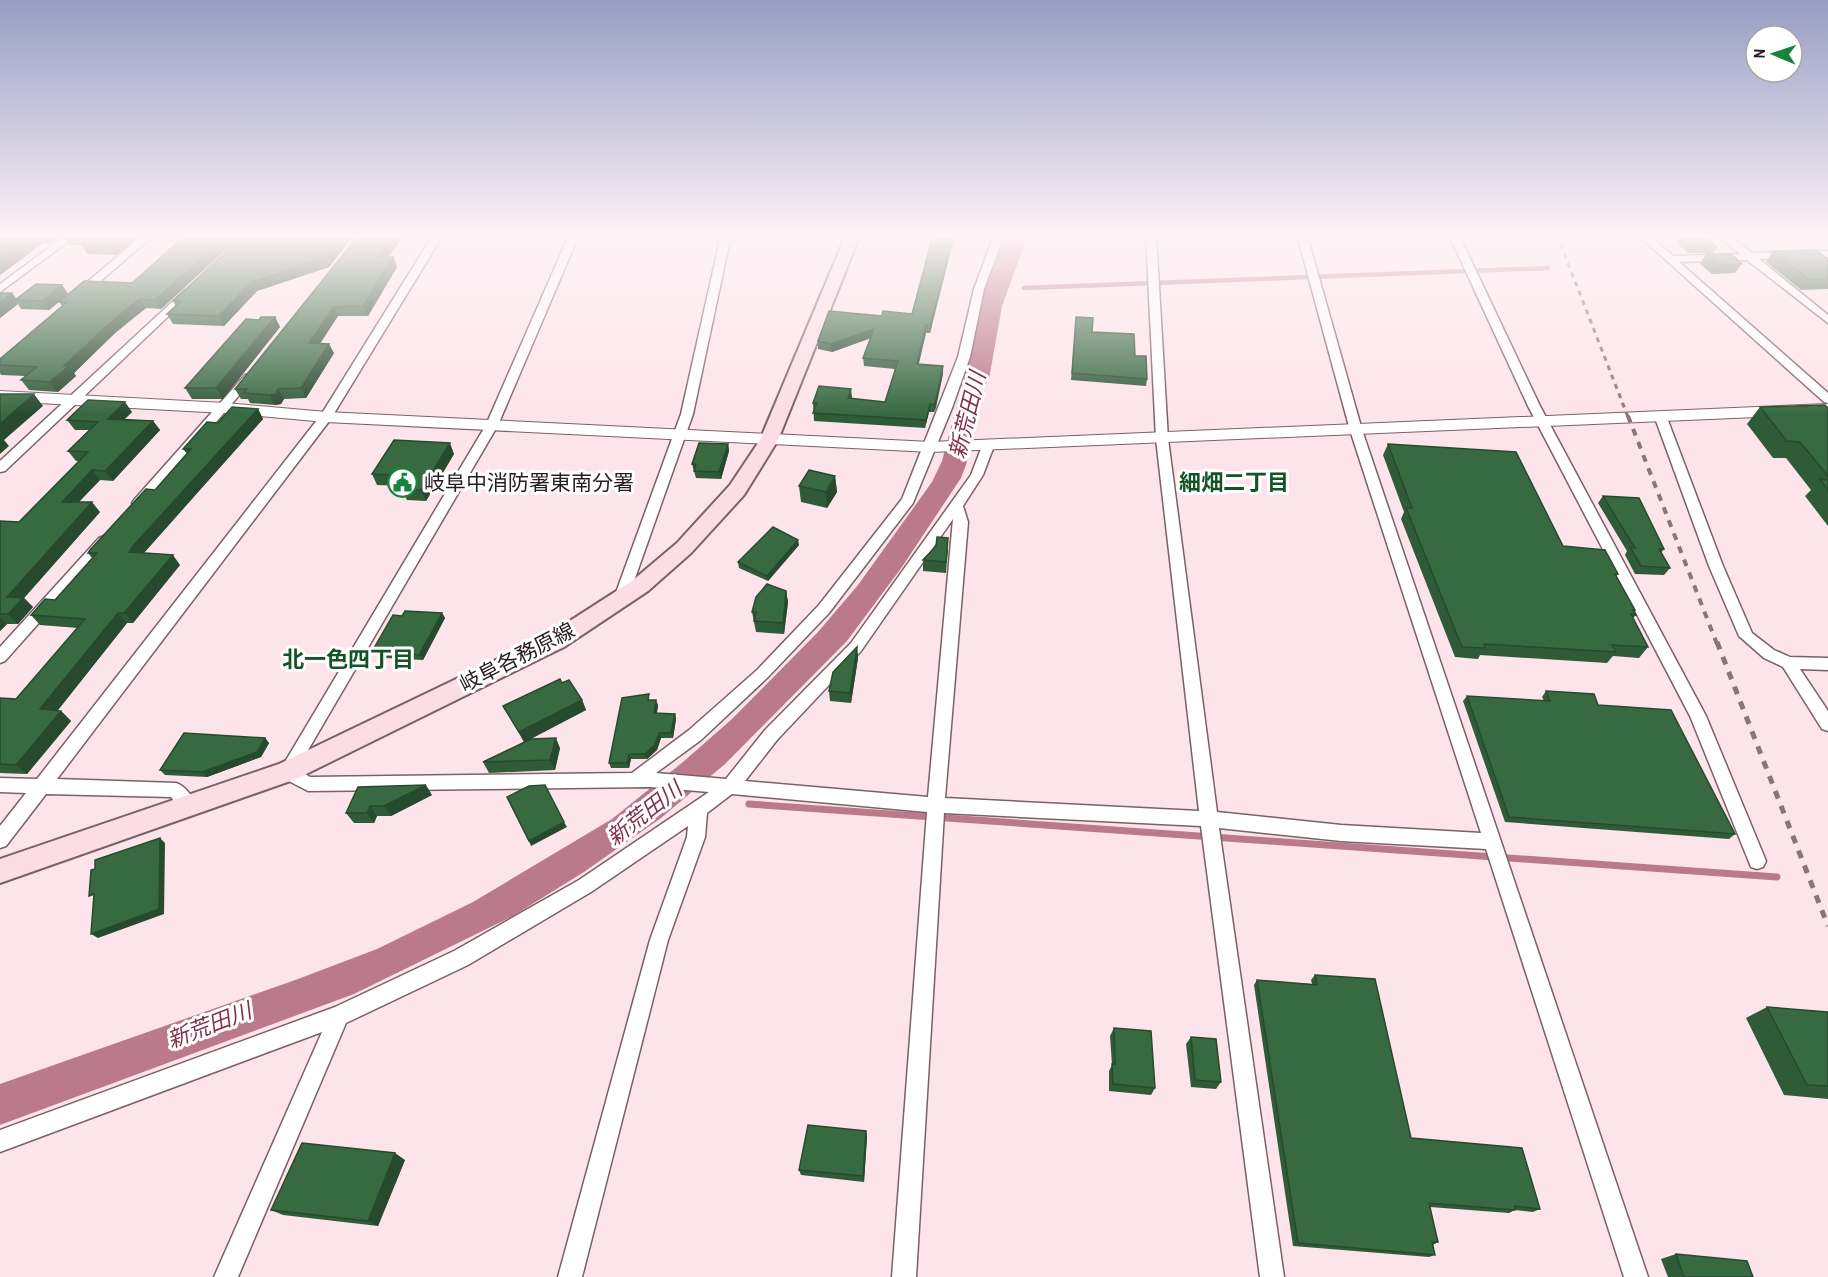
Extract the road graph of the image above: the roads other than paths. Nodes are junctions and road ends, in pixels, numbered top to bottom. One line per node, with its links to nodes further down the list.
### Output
1 (78, 295): 13 (street)
2 (186, 295): 17 (street)
3 (401, 295): 20 (street)
4 (548, 295): 23 (street)
5 (712, 295): 25 (street)
6 (829, 295): 27 (main road, 岐阜各務原線)
7 (978, 295): 29 (street)
8 (1154, 295): 26 (street)
9 (1319, 295): 24 (street)
10 (1482, 295): 22 (street)
11 (1707, 295): 19 (street)
12 (1797, 295): 14 (street)
13 (70, 301)
14 (1828, 320)
15 (261, 363): 18 (street)
16 (0, 396): 17 (street)
17 (73, 400): 18 (street); 30 (street)
18 (225, 408): 20 (street); 32 (street)
19 (1826, 409): 21 (street)
20 (326, 417): 23 (street); 43 (street)
21 (1661, 418): 22 (street); 36 (street)
22 (1543, 422): 24 (street); 50 (street)
23 (492, 425): 25 (street); 39 (street)
24 (1356, 430): 26 (street); 49 (street)
25 (680, 434): 27 (street); 34 (street)
26 (1162, 439): 28 (street); 47 (street)
27 (770, 440): 29 (street); 34 (main road, 岐阜各務原線)
28 (984, 446): 29 (street); 31 (street)
29 (936, 447): 40 (street)
30 (0, 468)
31 (956, 506): 42 (street); 44 (street)
32 (130, 513)
33 (114, 530): 35 (street)
34 (621, 598): 39 (main road, 岐阜各務原線)
35 (0, 657)
36 (1788, 663): 37 (street); 38 (street)
37 (1828, 664)
38 (1828, 724)
39 (287, 772): 40 (street); 45 (main road, 岐阜各務原線)
40 (643, 780): 42 (street)
41 (0, 785): 43 (street)
42 (732, 785): 44 (street); 46 (street)
43 (39, 788): 45 (street); 48 (street)
44 (936, 805): 47 (street); 56 (street)
45 (189, 807): 51 (main road, 岐阜各務原線)
46 (699, 809): 52 (street); 55 (street)
47 (1209, 819): 49 (street); 57 (street)
48 (0, 840)
49 (1494, 842): 58 (street)
50 (1757, 861)
51 (0, 871)
52 (339, 1016): 53 (street); 54 (street)
53 (0, 1141)
54 (226, 1277)
55 (570, 1277)
56 (904, 1277)
57 (1272, 1277)
58 (1636, 1277)

